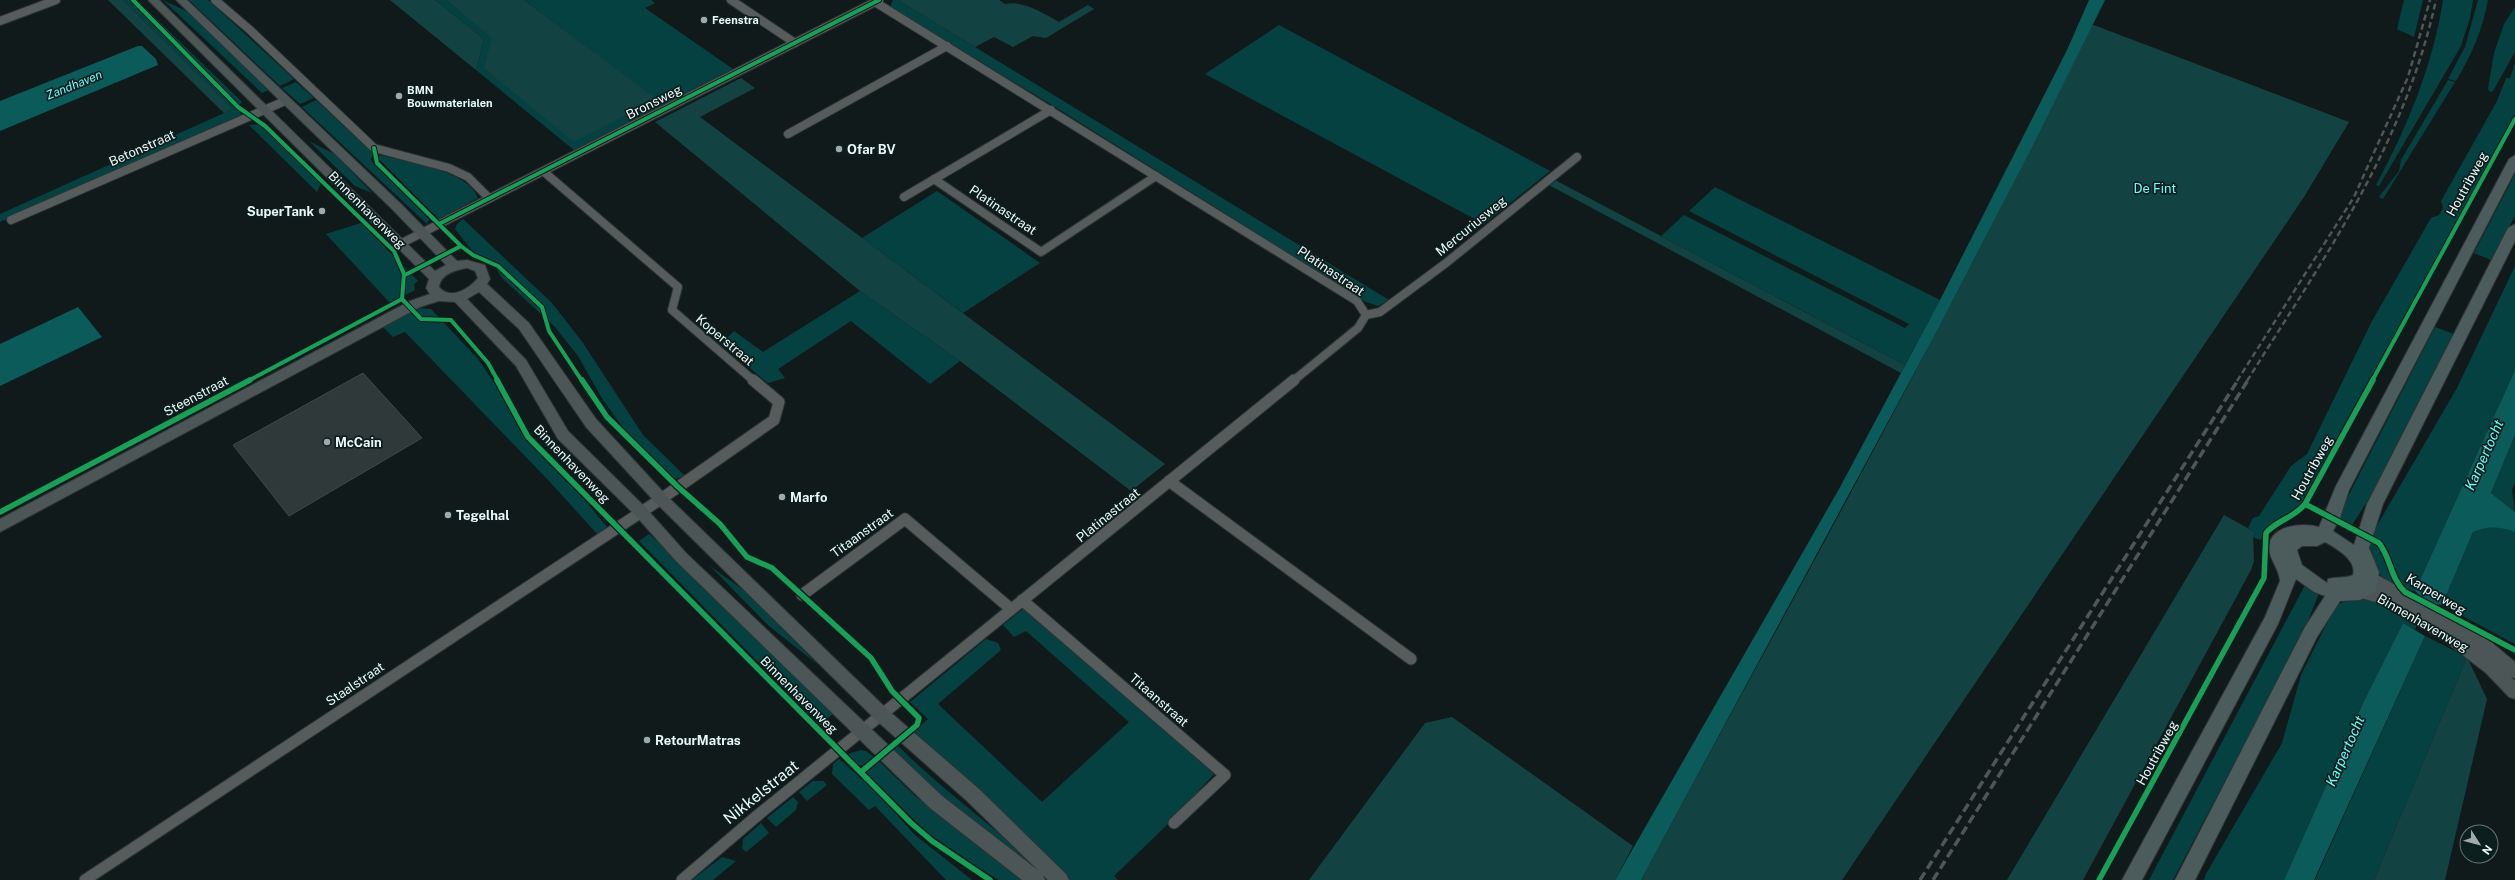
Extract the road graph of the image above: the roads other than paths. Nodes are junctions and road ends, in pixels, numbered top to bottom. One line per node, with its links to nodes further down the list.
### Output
1 (56, 0): 7 (street)
2 (153, 0): 11 (main road, Binnenhavenweg)
3 (181, 0): 10 (main road, Binnenhavenweg)
4 (215, 0): 20 (street)
5 (731, 0): 8 (street)
6 (877, 1): 8 (street, Bronsweg); 9 (street, Platinastraat)
7 (0, 21)
8 (795, 43): 16 (street, Bronsweg)
9 (948, 46): 12 (street, Platinastraat); 13 (street)
10 (285, 101): 11 (street, Betonstraat); 23 (main road, Binnenhavenweg)
11 (265, 109): 21 (street, Betonstraat); 24 (main road, Binnenhavenweg)
12 (1051, 110): 17 (street, Platinastraat); 18 (street)
13 (788, 134)
14 (1577, 157): 29 (street, Mercuriusweg)
15 (2515, 159): 36 (main road)
16 (543, 171): 20 (street, Bronsweg); 32 (street, Koperstraat)
17 (1156, 176): 18 (street, Platinastraat); 30 (street, Platinastraat)
18 (934, 179): 19 (street)
19 (904, 197)
20 (489, 198): 23 (street, Bronsweg)
21 (11, 220)
22 (2515, 228): 33 (main road)
23 (423, 233): 24 (street, Bronsweg); 25 (main road, Binnenhavenweg)
24 (400, 244): 27 (main road, Binnenhavenweg)
25 (454, 266): 26 (main road); 27 (main road)
26 (480, 285): 28 (main road); 32 (main road)
27 (435, 287): 28 (main road); 35 (main road, Steenstraat)
28 (458, 297): 34 (main road, Binnenhavenweg)
29 (1380, 312): 30 (street, Platinastraat)
30 (1366, 315): 31 (street, Platinastraat)
31 (1169, 482): 42 (street, Platinastraat); 45 (street)
32 (661, 498): 34 (street, Koperstraat); 48 (main road)
33 (2375, 504): 37 (main road); 39 (main road)
34 (640, 511): 49 (main road, Binnenhavenweg); 51 (street, Staalstraat)
35 (0, 526)
36 (2316, 533): 37 (main road); 38 (main road); 44 (main road)
37 (2350, 552): 39 (main road)
38 (2299, 571): 40 (main road); 44 (main road)
39 (2365, 575): 40 (main road); 46 (main road, Binnenhavenweg); 47 (main road, Binnenhavenweg)
40 (2333, 592): 56 (main road)
41 (802, 596): 43 (street, Titaanstraat)
42 (1022, 600): 43 (street, Platinastraat); 50 (street, Titaanstraat)
43 (1011, 609): 48 (street, Platinastraat)
44 (2272, 619): 55 (main road)
45 (1411, 659)
46 (2515, 671)
47 (2515, 692)
48 (883, 716): 49 (street, Platinastraat); 54 (main road)
49 (862, 732): 52 (street, Nikkelstraat); 53 (main road, Binnenhavenweg)
50 (1174, 824)
51 (85, 880)
52 (682, 880)
53 (1036, 880)
54 (1060, 880)
55 (2132, 880)
56 (2185, 880)

